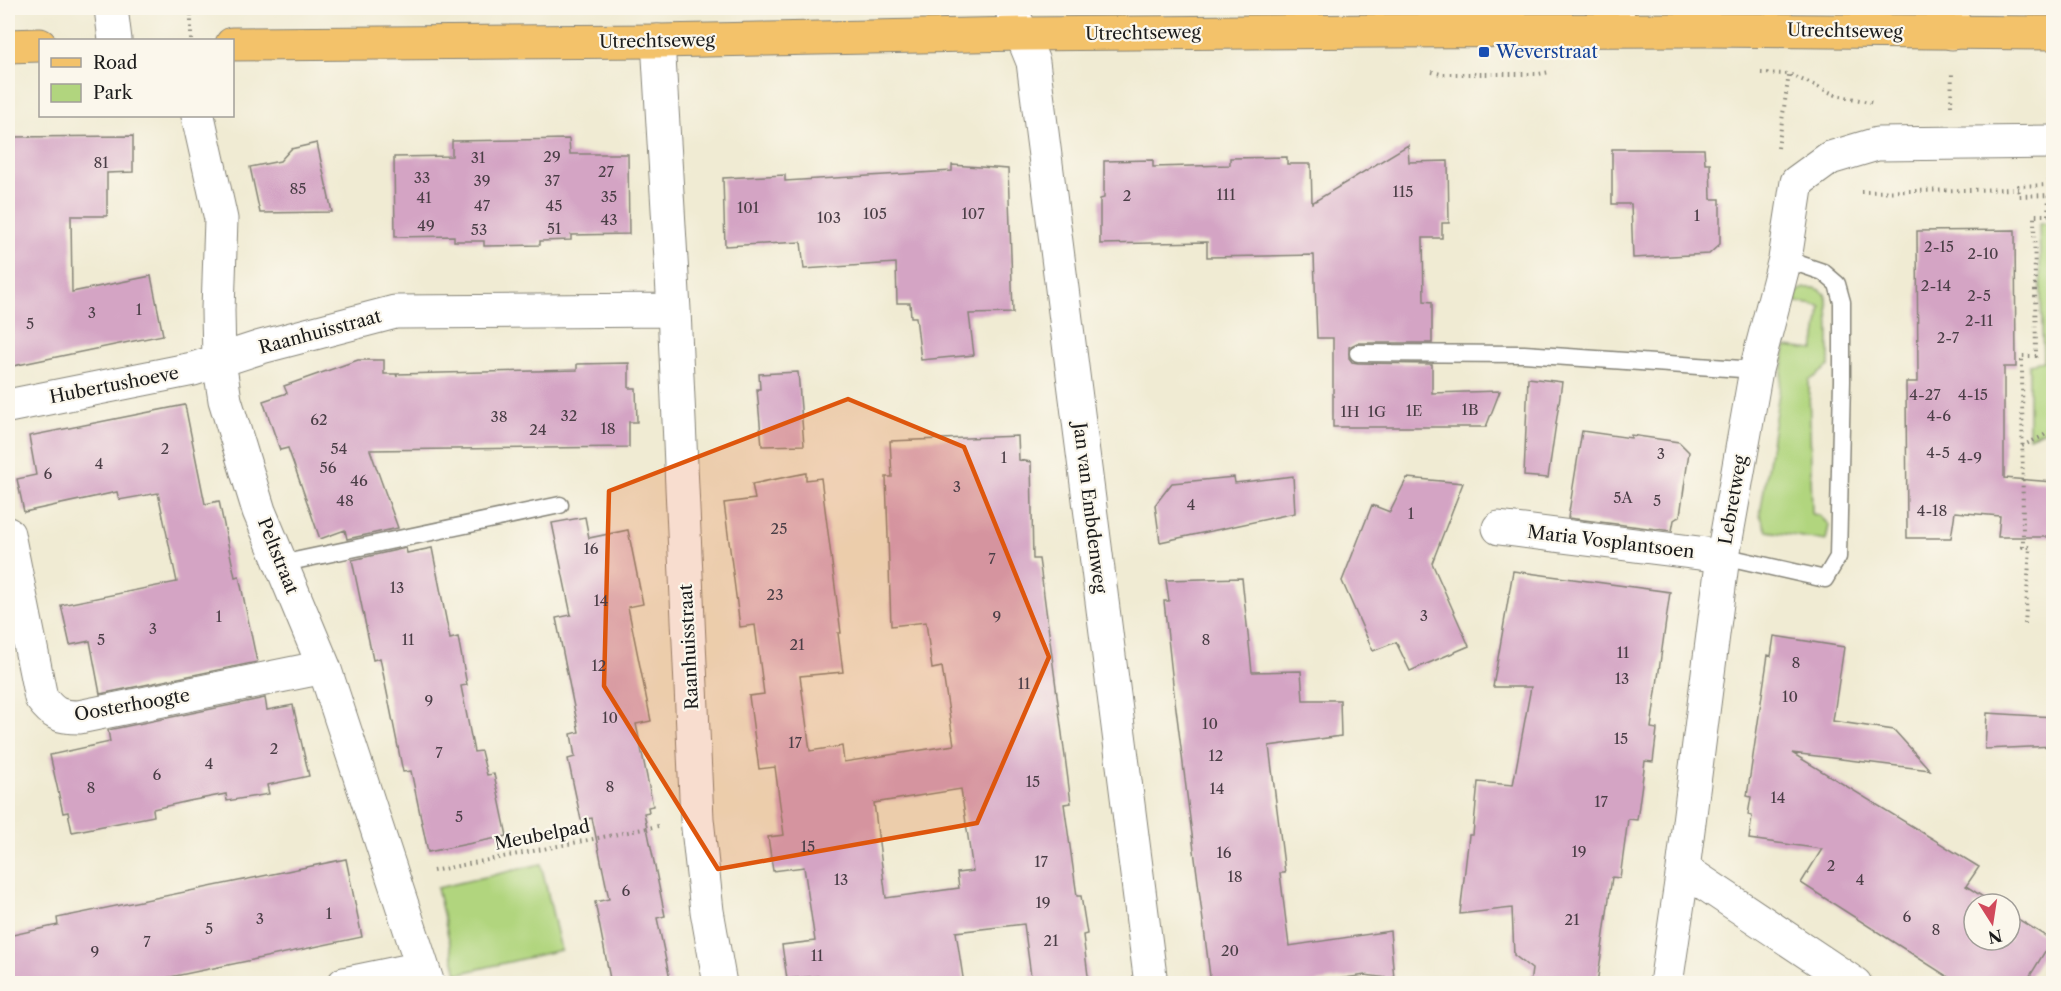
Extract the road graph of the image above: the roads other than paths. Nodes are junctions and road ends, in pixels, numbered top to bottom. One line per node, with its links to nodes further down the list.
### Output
1 (111, 8): 6 (street)
2 (1626, 19): 3 (main road, Utrechtseweg); 4 (main road, Utrechtseweg)
3 (1952, 20): 5 (main road, Utrechtseweg)
4 (1016, 21): 7 (main road, Utrechtseweg); 29 (street, Jan van Embdenweg)
5 (2054, 33)
6 (115, 39)
7 (658, 41): 8 (main road, Utrechtseweg); 14 (street, Raanhuisstraat)
8 (234, 44)
9 (39, 45): 10 (main road)
10 (8, 46)
11 (198, 117): 16 (street, Peltstraat)
12 (2054, 142): 13 (street, Lebretweg)
13 (1785, 259): 17 (street, Lebretweg); 22 (lane)
14 (674, 310): 16 (street, Raanhuisstraat); 28 (street, Raanhuisstraat)
15 (1358, 353): 17 (lane)
16 (219, 361): 18 (street, Hubertushoeve); 23 (street, Peltstraat)
17 (1756, 370): 22 (street, Lebretweg)
18 (8, 406)
19 (560, 505): 23 (lane)
20 (1499, 528): 22 (street, Maria Vosplantsoen)
21 (8, 534): 24 (street, Oosterhoogte)
22 (1723, 556): 25 (street, Lebretweg)
23 (280, 564): 24 (street, Peltstraat)
24 (324, 667): 26 (street, Peltstraat)
25 (1683, 869): 30 (street, Lebretweg); 31 (street)
26 (425, 976): 27 (street)
27 (344, 984)
28 (720, 984)
29 (1151, 984)
30 (1666, 984)
31 (1855, 984)

